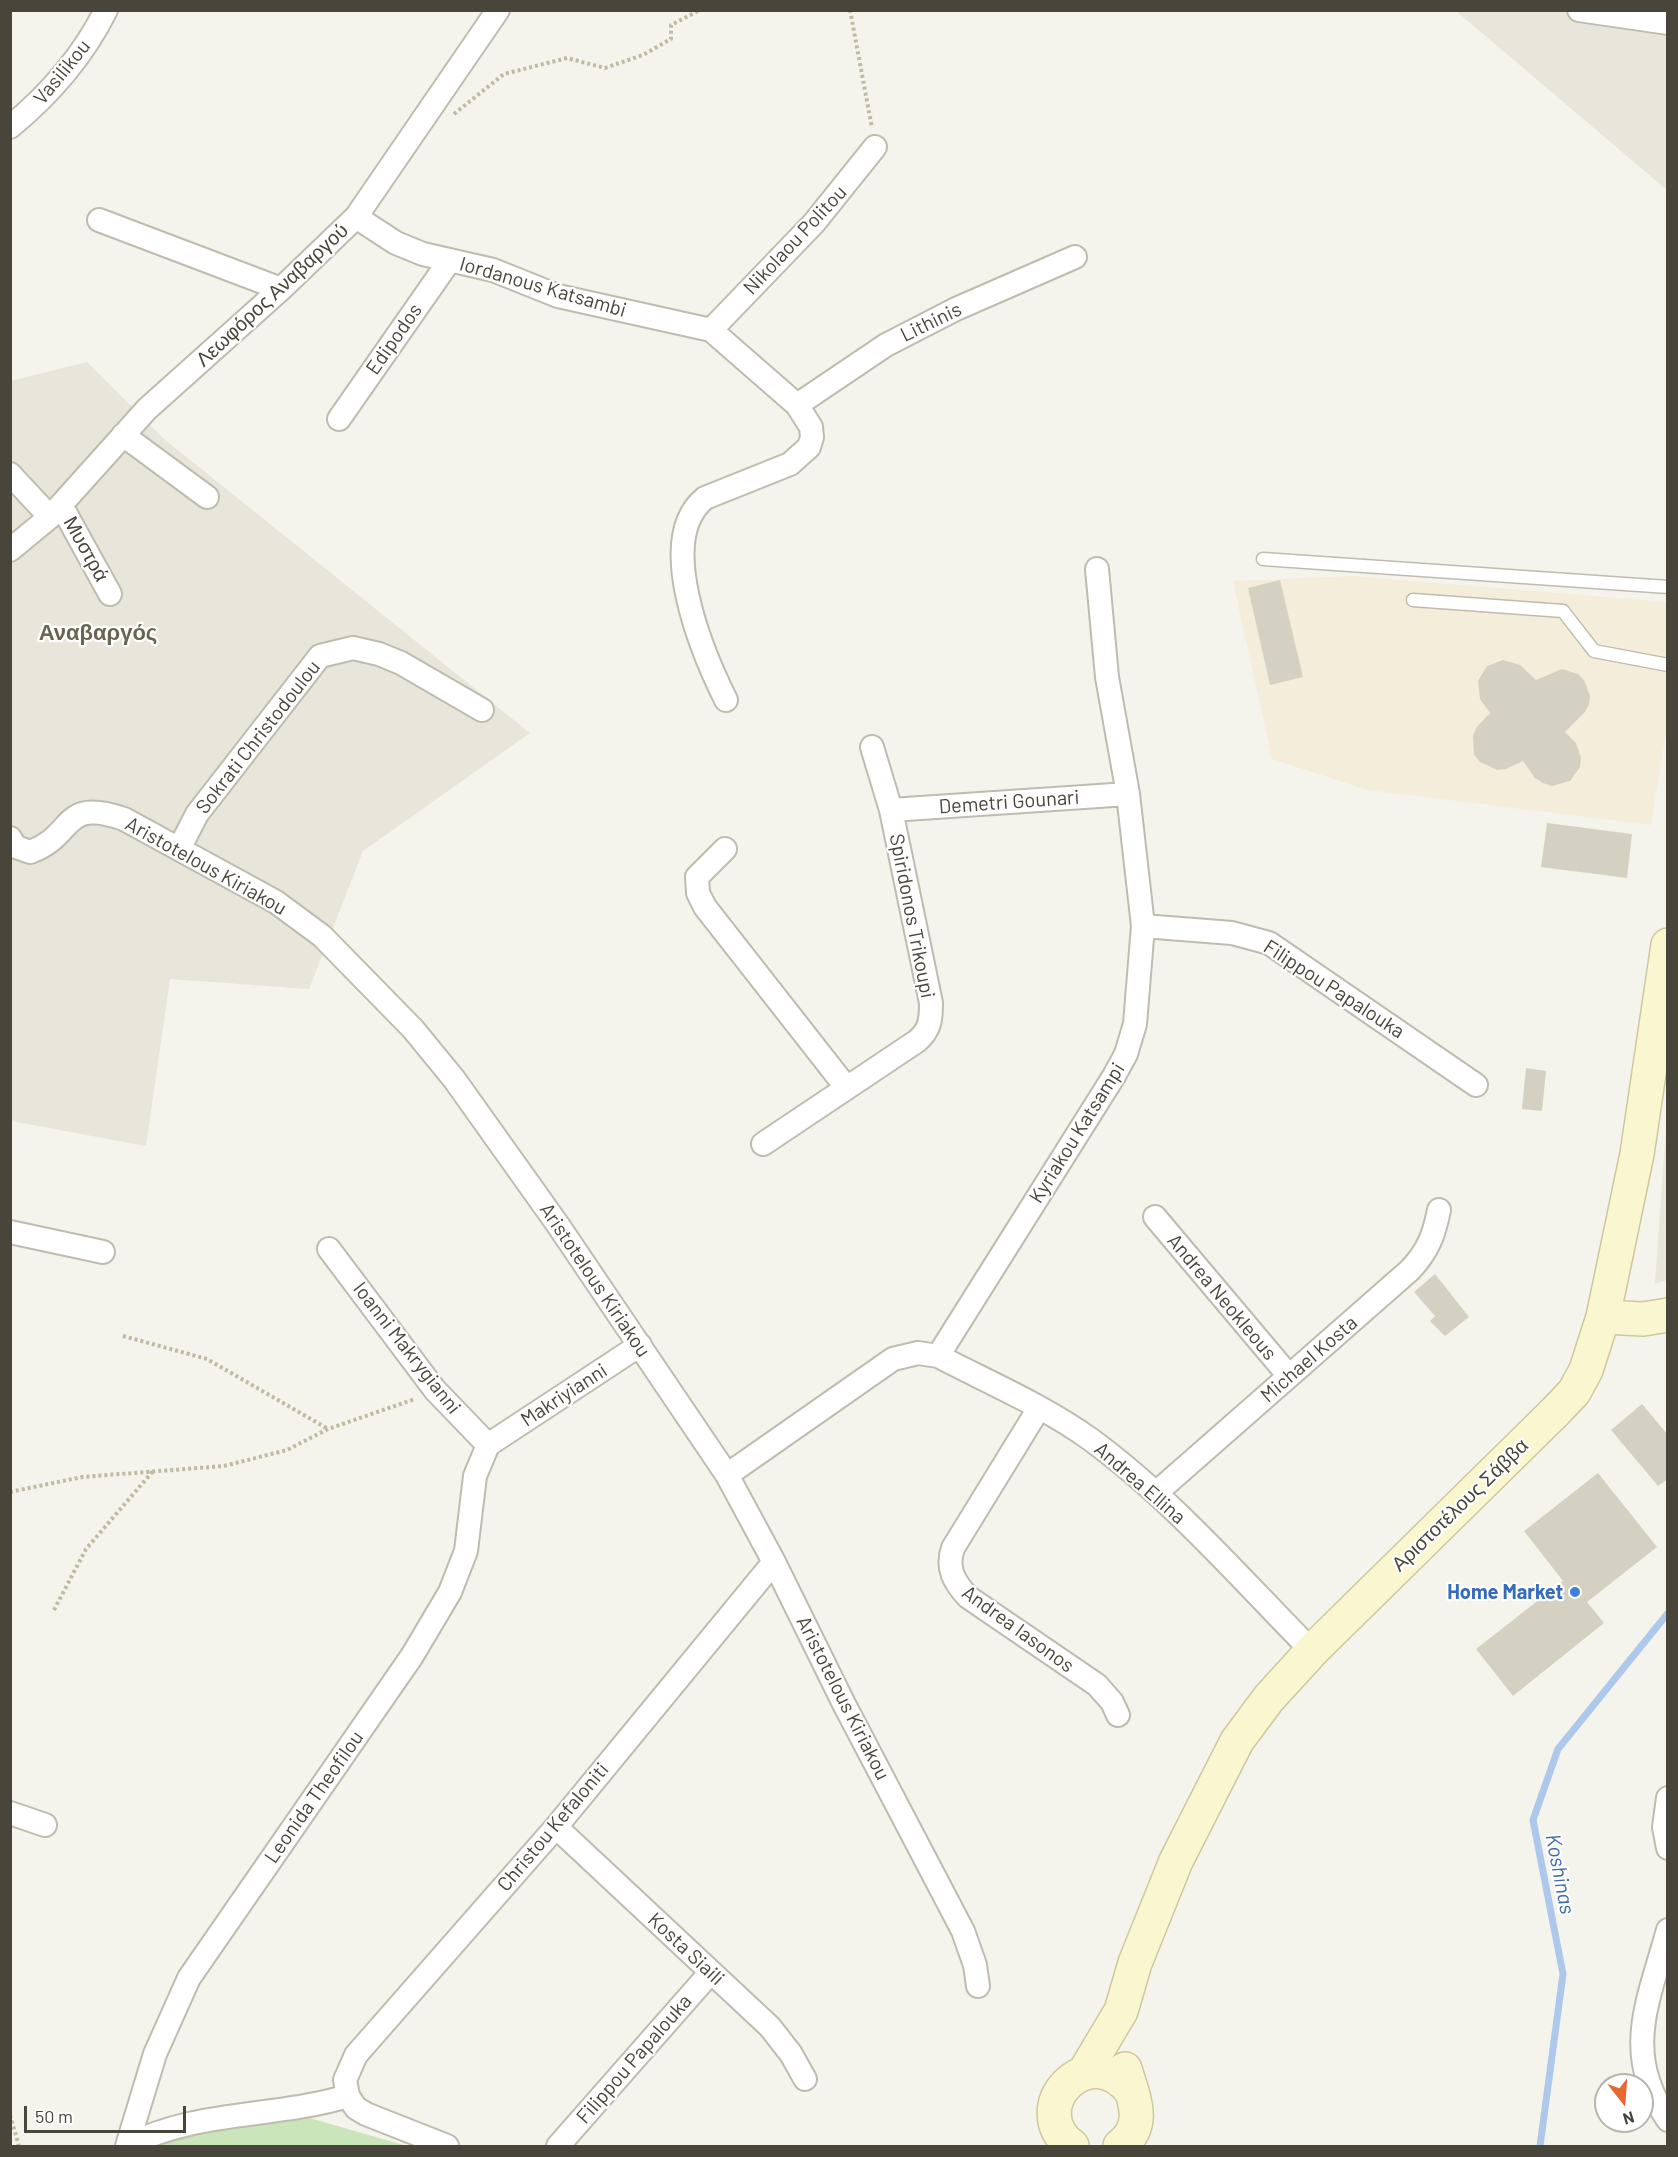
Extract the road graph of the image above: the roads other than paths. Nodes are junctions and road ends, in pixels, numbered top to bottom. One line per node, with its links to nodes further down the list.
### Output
1 (106, 10): 5 (street, Vasilikou)
2 (498, 10): 7 (street, Λεωφόρος Αναβαργού)
3 (1579, 10): 4 (street)
4 (1668, 23)
5 (10, 127)
6 (875, 147): 12 (street, Nikolaou Politou)
7 (356, 217): 10 (street, Iordanous Katsambi); 11 (street, Λεωφόρος Αναβαργού)
8 (99, 220): 11 (street)
9 (1075, 257): 13 (street, Lithinis)
10 (450, 260): 12 (street, Iordanous Katsambi); 14 (street, Edipodos)
11 (281, 289): 15 (street, Λεωφόρος Αναβαργού)
12 (711, 330): 13 (street, Iordanous Katsambi)
13 (797, 405): 26 (street, Iordanous Katsambi)
14 (339, 419)
15 (123, 435): 17 (street); 18 (street, Λεωφόρος Αναβαργού)
16 (10, 474): 18 (street, Μυστρά)
17 (207, 497)
18 (56, 511): 19 (street, Λεωφόρος Αναβαργού); 23 (street, Μυστρά)
19 (10, 550)
20 (1263, 559): 22 (lane)
21 (1097, 569): 29 (street, Kyriakou Katsampi)
22 (1668, 587)
23 (110, 594)
24 (1413, 600): 25 (lane)
25 (1668, 665)
26 (726, 700)
27 (482, 710): 32 (street, Sokrati Christodoulou)
28 (872, 747): 30 (street, Spiridonos Trikoupi)
29 (1128, 794): 30 (street, Demetri Gounari); 34 (street, Kyriakou Katsampi)
30 (891, 810): 37 (street, Spiridonos Trikoupi)
31 (10, 838): 32 (street, Aristotelous Kiriakou)
32 (180, 847): 46 (street, Aristotelous Kiriakou)
33 (725, 849): 37 (street)
34 (1143, 926): 36 (street, Filippou Papalouka); 47 (street, Kyriakou Katsampi)
35 (1668, 945): 45 (street, Αριστοτέλους Σάββα)
36 (1476, 1085)
37 (846, 1088): 38 (street, Spiridonos Trikoupi)
38 (763, 1144)
39 (1439, 1210): 48 (street, Michael Kosta)
40 (1155, 1217): 48 (street, Andrea Neokleous)
41 (10, 1232): 43 (street)
42 (329, 1249): 50 (street, Ioanni Makrygianni)
43 (103, 1252)
44 (1668, 1315): 45 (street)
45 (1603, 1317): 54 (street, Αριστοτέλους Σάββα)
46 (640, 1345): 50 (street, Makriyianni); 51 (street, Aristotelous Kiriakou)
47 (938, 1356): 49 (street, Andrea Ellina); 51 (street)
48 (1289, 1376): 52 (street, Michael Kosta)
49 (1038, 1408): 52 (street, Andrea Ellina); 55 (street, Andrea Iasonos)
50 (488, 1444): 71 (street, Leonida Theofilou)
51 (727, 1475): 53 (street, Aristotelous Kiriakou)
52 (1156, 1493): 54 (street, Andrea Ellina)
53 (774, 1562): 59 (street, Christou Kefaloniti); 63 (street, Aristotelous Kiriakou)
54 (1312, 1651): 64 (street, Αριστοτέλους Σάββα)
55 (1118, 1715)
56 (1668, 1798): 60 (street)
57 (10, 1813): 58 (street)
58 (45, 1825)
59 (556, 1827): 62 (street, Kosta Siaili); 67 (street, Christou Kefaloniti)
60 (1666, 1834)
61 (1668, 1930): 68 (street)
62 (711, 1972): 66 (street, Kosta Siaili); 73 (street, Filippou Papalouka)
63 (978, 1986)
64 (1121, 2011): 65 (street, Αριστοτέλους Σάββα); 69 (street, Αριστοτέλους Σάββα)
65 (1084, 2073): 69 (street, Αριστοτέλους Σάββα); 70 (street, Αριστοτέλους Σάββα)
66 (805, 2079)
67 (348, 2096): 71 (street); 72 (street)
68 (1665, 2116)
69 (1134, 2127)
70 (1060, 2139)
71 (127, 2146)
72 (447, 2146)
73 (558, 2146)

